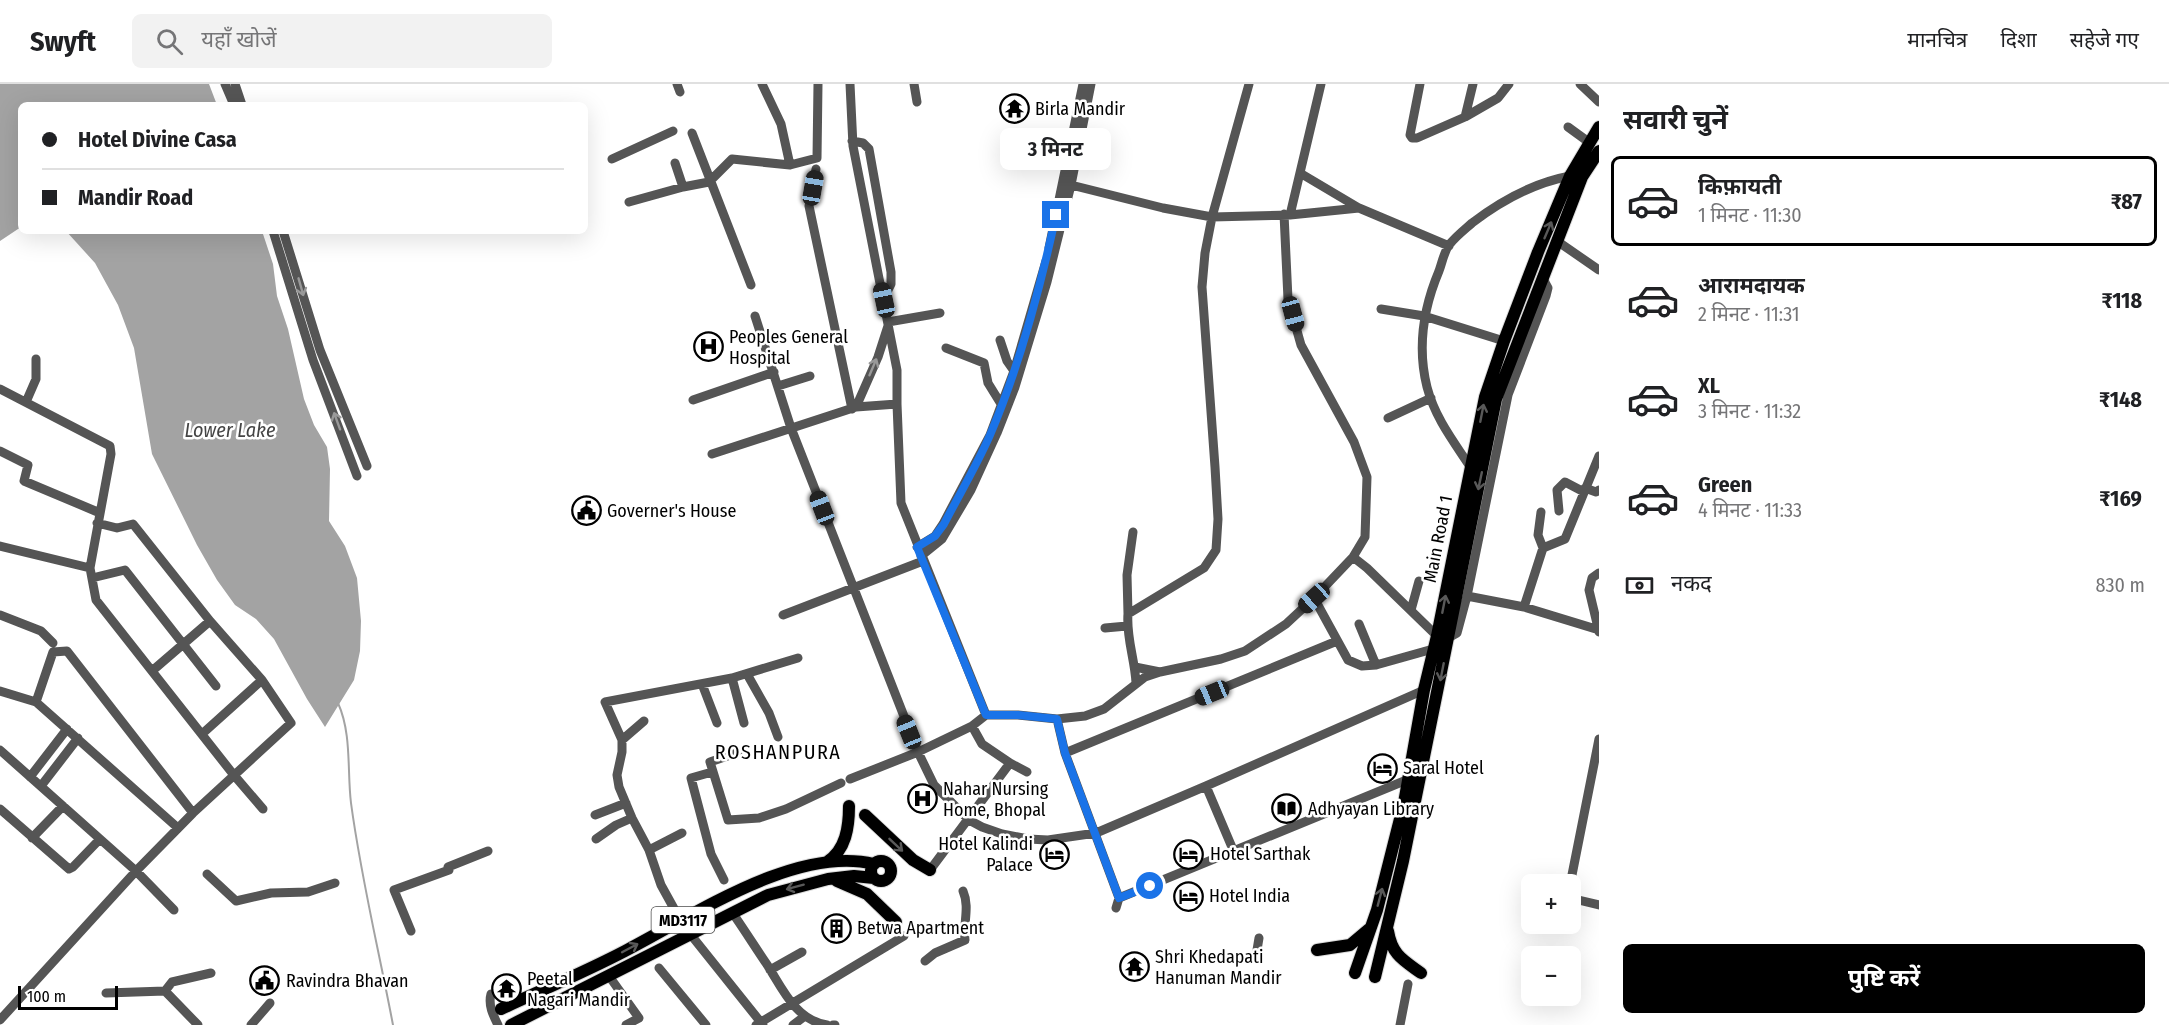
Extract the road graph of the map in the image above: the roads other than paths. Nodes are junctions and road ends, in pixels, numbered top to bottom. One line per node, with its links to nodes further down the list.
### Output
1 (225, 84): 15 (street)
2 (235, 84): 16 (street)
3 (762, 84): 28 (street)
4 (818, 84): 28 (street)
5 (850, 84): 24 (street)
6 (914, 84): 17 (street)
7 (1083, 84): 56 (street)
8 (1090, 84): 33 (street)
9 (1249, 84): 38 (street)
10 (1321, 84): 30 (street)
11 (1420, 84): 19 (street)
12 (1473, 84): 19 (street)
13 (1509, 84): 19 (street)
14 (1580, 84): 18 (street)
15 (233, 102)
16 (241, 102)
17 (917, 102)
18 (1599, 102)
19 (1465, 117)
20 (1568, 127): 25 (street)
21 (1599, 127): 25 (main road, Main Road 1)
22 (673, 131): 26 (street)
23 (692, 133): 32 (street)
24 (852, 141): 46 (street); 46 (street)
25 (1594, 147): 31 (main road, Main Road 1); 41 (main road, Main Road 1)
26 (612, 159)
27 (675, 163): 34 (street)
28 (790, 165): 32 (street)
29 (816, 169): 66 (street)
30 (1300, 172): 36 (street); 37 (street)
31 (1570, 176): 42 (street); 53 (main road, Main Road 1, one-way to 31)
32 (709, 182): 34 (street); 45 (street)
33 (1071, 185): 38 (street); 84 (street)
34 (683, 187): 35 (street)
35 (629, 202)
36 (1359, 208): 37 (street); 42 (street)
37 (1287, 215): 38 (street); 85 (street)
38 (1212, 217): 94 (street)
39 (274, 234): 74 (street, one-way to 39)
40 (285, 234): 72 (street, one-way to 72)
41 (1557, 241): 43 (street); 44 (main road, Main Road 1)
42 (1449, 246): 50 (street)
43 (1599, 270)
44 (1542, 277): 90 (street); 102 (main road, Main Road 1, one-way to 102)
45 (751, 285)
46 (884, 300): 51 (street)
47 (1381, 309): 50 (street)
48 (940, 313): 51 (street)
49 (755, 316): 57 (street)
50 (1424, 316): 53 (street); 61 (street)
51 (888, 323): 64 (street); 66 (street, one-way to 51)
52 (1000, 340): 56 (street)
53 (1504, 341): 73 (main road, Main Road 1, one-way to 53)
54 (946, 348): 65 (street)
55 (36, 359): 63 (street)
56 (1014, 371): 65 (street)
57 (774, 372): 59 (street); 62 (street)
58 (810, 376): 59 (street)
59 (778, 386): 68 (street)
60 (0, 389): 63 (street)
61 (1431, 398): 67 (street); 73 (street)
62 (693, 400)
63 (26, 402): 79 (street)
64 (897, 404): 66 (street); 84 (street)
65 (1001, 404): 84 (street)
66 (854, 408): 68 (street)
67 (1388, 418)
68 (791, 428): 70 (street); 89 (street)
69 (0, 452): 79 (street)
70 (712, 454)
71 (1599, 456): 75 (street)
72 (367, 466)
73 (1471, 468): 102 (main road, Main Road 1, one-way to 73)
74 (357, 476)
75 (1585, 490): 76 (street); 77 (street); 82 (street)
76 (1599, 490)
77 (1559, 511)
78 (1540, 512): 82 (street)
79 (100, 513): 80 (street)
80 (97, 524): 86 (street); 97 (street)
81 (1133, 532): 94 (street)
82 (1543, 548): 92 (street)
83 (1, 550): 86 (street)
84 (920, 555): 89 (street); 121 (street)
85 (1353, 557): 91 (street); 93 (street)
86 (91, 573): 105 (street); 110 (street)
87 (1599, 573): 101 (street)
88 (1419, 581): 93 (street)
89 (852, 587): 96 (street); 135 (street)
90 (1467, 596): 92 (street); 102 (street)
91 (1314, 598): 103 (street); 111 (street)
92 (1524, 607): 101 (street)
93 (1411, 610): 102 (street)
94 (1128, 614): 99 (street)
95 (0, 615): 104 (street)
96 (783, 615)
97 (210, 621): 105 (street); 114 (street)
98 (1359, 624): 108 (street)
99 (1127, 626): 100 (street); 109 (street)
100 (1105, 628)
101 (1599, 631)
102 (1442, 637): 106 (main road, Main Road 1); 184 (main road, Main Road 1, one-way to 184)
103 (1337, 641): 108 (street); 136 (street)
104 (52, 643)
105 (183, 644): 110 (street); 117 (street)
106 (1433, 649): 108 (street); 118 (main road, Main Road 1)
107 (798, 658): 112 (street)
108 (1376, 665)
109 (1136, 667): 111 (street); 115 (street)
110 (152, 672): 128 (street)
111 (1160, 672): 115 (street)
112 (747, 674): 113 (street); 129 (street)
113 (732, 678): 116 (street); 125 (street)
114 (262, 680): 128 (street); 140 (street)
115 (1136, 683): 122 (street)
116 (702, 684): 124 (street); 132 (street)
117 (216, 686)
118 (1424, 690): 142 (main road, Main Road 1); 144 (street)
119 (0, 691): 120 (street)
120 (36, 702): 127 (street); 150 (street)
121 (986, 715): 122 (street); 126 (street)
122 (1057, 719): 136 (street)
123 (644, 721): 132 (street)
124 (717, 723)
125 (744, 723)
126 (972, 726): 135 (street); 137 (street)
127 (67, 729): 130 (street); 141 (street)
128 (202, 734): 140 (street)
129 (778, 737)
130 (78, 738): 143 (street); 155 (street)
131 (1599, 739): 169 (street)
132 (622, 740): 145 (street)
133 (0, 750): 141 (street)
134 (739, 752): 138 (street)
135 (918, 752): 138 (street); 154 (street)
136 (1065, 753): 157 (street)
137 (1010, 763): 139 (street); 154 (street)
138 (712, 772): 172 (street)
139 (1027, 772)
140 (233, 774): 149 (street); 150 (street)
141 (30, 777): 143 (street)
142 (1409, 779): 163 (street); 183 (main road, Main Road 1, one-way to 142)
143 (41, 786): 146 (street)
144 (1206, 786): 157 (street); 163 (street)
145 (626, 803): 151 (street); 153 (street)
146 (63, 806): 158 (street); 159 (street)
147 (849, 806): 164 (main road)
148 (0, 809): 158 (street)
149 (263, 809)
150 (193, 813): 155 (street)
151 (595, 815)
152 (865, 815): 166 (main road, one-way to 166)
153 (632, 818): 160 (street); 161 (street)
154 (969, 820): 157 (street); 166 (street)
155 (178, 828): 167 (street)
156 (682, 833): 161 (street)
157 (1096, 833): 175 (street)
158 (32, 838): 159 (street)
159 (100, 839): 167 (street)
160 (596, 839)
161 (649, 850): 180 (street)
162 (488, 851): 185 (street)
163 (1234, 852): 175 (street)
164 (826, 862): 165 (main road, MD3117); 205 (main road, MD3117, one-way to 164)
165 (874, 864): 171 (main road); 171 (main road, MD3117)
166 (930, 870)
167 (136, 871): 179 (street); 207 (street)
168 (207, 874): 173 (street)
169 (1572, 874)
170 (828, 879): 171 (main road, MD3117); 182 (main road); 186 (main road, MD3117, one-way to 186)
171 (874, 879)
172 (724, 880)
173 (335, 883)
174 (963, 891): 192 (street)
175 (1119, 898): 178 (street)
176 (1581, 901): 177 (street)
177 (1599, 905)
178 (1116, 908)
179 (174, 910)
180 (677, 914)
181 (736, 918): 194 (street)
182 (896, 922)
183 (1372, 926): 190 (main road); 196 (main road, Main Road 1)
184 (1388, 927): 197 (main road); 199 (main road, Main Road 1)
185 (411, 931)
186 (691, 935): 198 (main road, MD3117); 208 (street)
187 (904, 936): 204 (street)
188 (1259, 938): 189 (street)
189 (1257, 950)
190 (1317, 950)
191 (802, 952): 194 (street)
192 (925, 961)
193 (659, 968): 214 (street)
194 (770, 970): 204 (street)
195 (211, 973): 201 (street)
196 (1355, 973)
197 (1421, 974)
198 (609, 976): 212 (main road, MD3117); 213 (street)
199 (1375, 977)
200 (1407, 984): 217 (street)
201 (165, 991): 202 (street); 209 (street)
202 (106, 993)
203 (270, 1003): 210 (street)
204 (792, 1004): 206 (street); 208 (street)
205 (501, 1009): 211 (street)
206 (805, 1016): 215 (street); 216 (street)
207 (0, 1020)
208 (760, 1024)
209 (198, 1025)
210 (250, 1025)
211 (498, 1025)
212 (512, 1025)
213 (626, 1025)
214 (705, 1025)
215 (793, 1025)
216 (827, 1025)
217 (1400, 1025)

